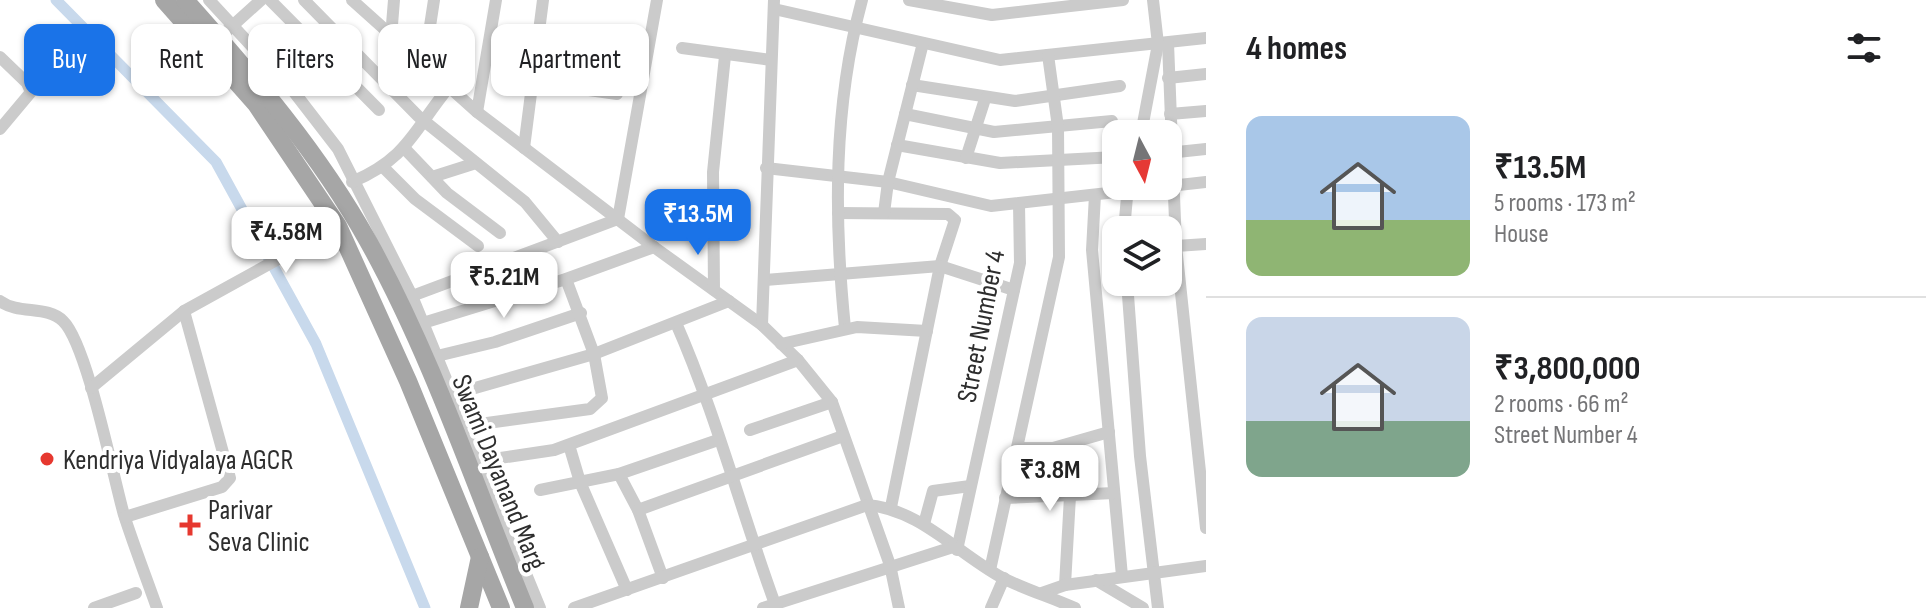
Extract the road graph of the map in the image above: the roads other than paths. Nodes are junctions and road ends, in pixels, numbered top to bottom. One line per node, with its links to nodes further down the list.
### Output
1 (164, 0): 81 (main road, Swami Dayanand Marg)
2 (185, 0): 18 (main road, Swami Dayanand Marg)
3 (209, 0): 19 (street)
4 (261, 0): 24 (street)
5 (270, 0): 45 (street)
6 (304, 0): 50 (street)
7 (352, 0): 23 (street)
8 (394, 0): 20 (street)
9 (434, 0): 21 (street)
10 (496, 0): 47 (street)
11 (543, 0): 22 (street)
12 (657, 0): 80 (street)
13 (862, 0): 25 (street)
14 (909, 0): 15 (street)
15 (1123, 0)
16 (1153, 0): 30 (street)
17 (774, 5): 25 (street); 35 (street)
18 (215, 24)
19 (221, 24)
20 (392, 24)
21 (430, 24)
22 (540, 24)
23 (378, 25)
24 (232, 26)
25 (855, 28): 29 (street); 68 (street)
26 (1206, 38): 30 (street)
27 (232, 39): 70 (street)
28 (232, 42): 157 (main road, Swami Dayanand Marg)
29 (923, 43): 32 (street); 38 (street)
30 (1163, 43): 32 (street); 37 (street); 51 (street)
31 (682, 48): 33 (street)
32 (1048, 55): 40 (street)
33 (725, 56): 35 (street); 92 (street)
34 (0, 57): 56 (street)
35 (771, 60): 67 (street)
36 (1206, 74): 37 (street)
37 (1168, 78): 49 (street)
38 (912, 85): 44 (street); 48 (street)
39 (1120, 86): 40 (street)
40 (1054, 95): 44 (street); 54 (street)
41 (442, 96): 50 (street)
42 (459, 96): 47 (street)
43 (531, 96): 58 (street)
44 (985, 99): 55 (street)
45 (379, 110)
46 (1206, 111): 49 (street)
47 (477, 112): 58 (street)
48 (905, 114): 55 (street); 57 (street)
49 (1170, 114): 52 (street)
50 (422, 120): 59 (street); 65 (street)
51 (1144, 120)
52 (1170, 120)
53 (1102, 122): 54 (street)
54 (1058, 127): 55 (street); 64 (street)
55 (976, 128): 62 (street)
56 (0, 129)
57 (897, 145): 62 (street); 71 (street)
58 (524, 148): 80 (street)
59 (405, 149): 66 (street); 69 (street)
60 (1206, 149): 61 (street)
61 (1182, 152)
62 (966, 158): 64 (street)
63 (1102, 158): 64 (street)
64 (1059, 162): 76 (street)
65 (476, 163): 69 (street); 83 (street)
66 (384, 168): 70 (street); 85 (street)
67 (766, 168): 68 (street); 91 (street)
68 (838, 176): 71 (street); 78 (street)
69 (432, 177): 82 (street)
70 (352, 182): 94 (street)
71 (888, 182): 77 (street); 79 (street)
72 (1206, 182): 73 (street)
73 (1182, 185)
74 (1102, 194): 75 (street)
75 (1095, 195): 76 (street); 116 (street)
76 (1060, 200): 77 (street); 121 (street)
77 (1019, 204): 93 (street, Street Number 4)
78 (838, 213): 79 (street); 89 (street)
79 (884, 213): 88 (street)
80 (618, 219): 83 (street); 87 (street)
81 (338, 226): 99 (street); 139 (main road, Swami Dayanand Marg)
82 (500, 233)
83 (558, 242): 94 (street)
84 (1206, 244): 86 (street)
85 (478, 246)
86 (1182, 246)
87 (654, 247): 90 (street); 92 (street)
88 (940, 266): 89 (street); 93 (street); 105 (street)
89 (839, 273): 91 (street); 104 (street)
90 (566, 279): 100 (street); 101 (street)
91 (765, 280): 103 (street)
92 (714, 290): 98 (street)
93 (1014, 290): 126 (street, Street Number 4)
94 (412, 296): 101 (street)
95 (1128, 296): 143 (street)
96 (1181, 296): 136 (street)
97 (0, 301): 110 (street)
98 (729, 301): 102 (street); 103 (street)
99 (184, 311): 110 (street); 134 (street)
100 (581, 313): 107 (street); 108 (street)
101 (423, 323): 108 (street)
102 (676, 323): 107 (street); 112 (street)
103 (762, 325): 106 (street)
104 (845, 328): 105 (street); 106 (street)
105 (927, 331): 132 (street)
106 (781, 344): 109 (street)
107 (594, 354): 111 (street); 114 (street)
108 (437, 356): 111 (street)
109 (798, 360): 112 (street); 113 (street)
110 (91, 388): 134 (street)
111 (454, 394): 114 (street)
112 (708, 396): 118 (street); 120 (street)
113 (832, 402): 115 (street); 117 (street)
114 (465, 426): 122 (street)
115 (750, 430)
116 (1109, 432): 119 (street); 128 (street)
117 (843, 436): 124 (street); 131 (street)
118 (718, 440): 123 (street); 124 (street)
119 (1073, 443): 121 (street); 129 (street)
120 (569, 445): 122 (street); 125 (street)
121 (1018, 448): 130 (street)
122 (480, 461): 158 (street)
123 (619, 474): 125 (street); 133 (street)
124 (730, 478): 133 (street); 137 (street)
125 (580, 482): 127 (street); 149 (street)
126 (970, 486): 135 (street); 138 (street, Street Number 4)
127 (540, 490)
128 (1114, 493): 129 (street); 144 (street)
129 (1070, 495): 130 (street); 148 (street)
130 (1005, 498): 142 (street)
131 (867, 505): 132 (street); 137 (street); 140 (street)
132 (891, 507): 135 (street)
133 (638, 510): 145 (street)
134 (125, 517): 154 (street)
135 (924, 524): 138 (street)
136 (1203, 528)
137 (754, 545): 145 (street); 152 (street)
138 (955, 548): 140 (street); 142 (street)
139 (480, 557): 155 (main road); 156 (main road, Swami Dayanand Marg)
140 (890, 565): 152 (street); 160 (street)
141 (1206, 566): 143 (street)
142 (990, 570): 146 (street)
143 (1155, 573): 144 (street); 164 (street)
144 (1122, 576): 147 (street)
145 (663, 578): 149 (street)
146 (1004, 578): 151 (street); 161 (street)
147 (1096, 580): 148 (street); 163 (street)
148 (1065, 585): 151 (street)
149 (627, 590): 159 (street)
150 (136, 593): 153 (street)
151 (1042, 593): 162 (street)
152 (769, 606)
153 (101, 607)
154 (157, 608)
155 (469, 608)
156 (501, 608)
157 (525, 608)
158 (540, 608)
159 (574, 608)
160 (898, 608)
161 (991, 608)
162 (1075, 608)
163 (1143, 608)
164 (1158, 608)

